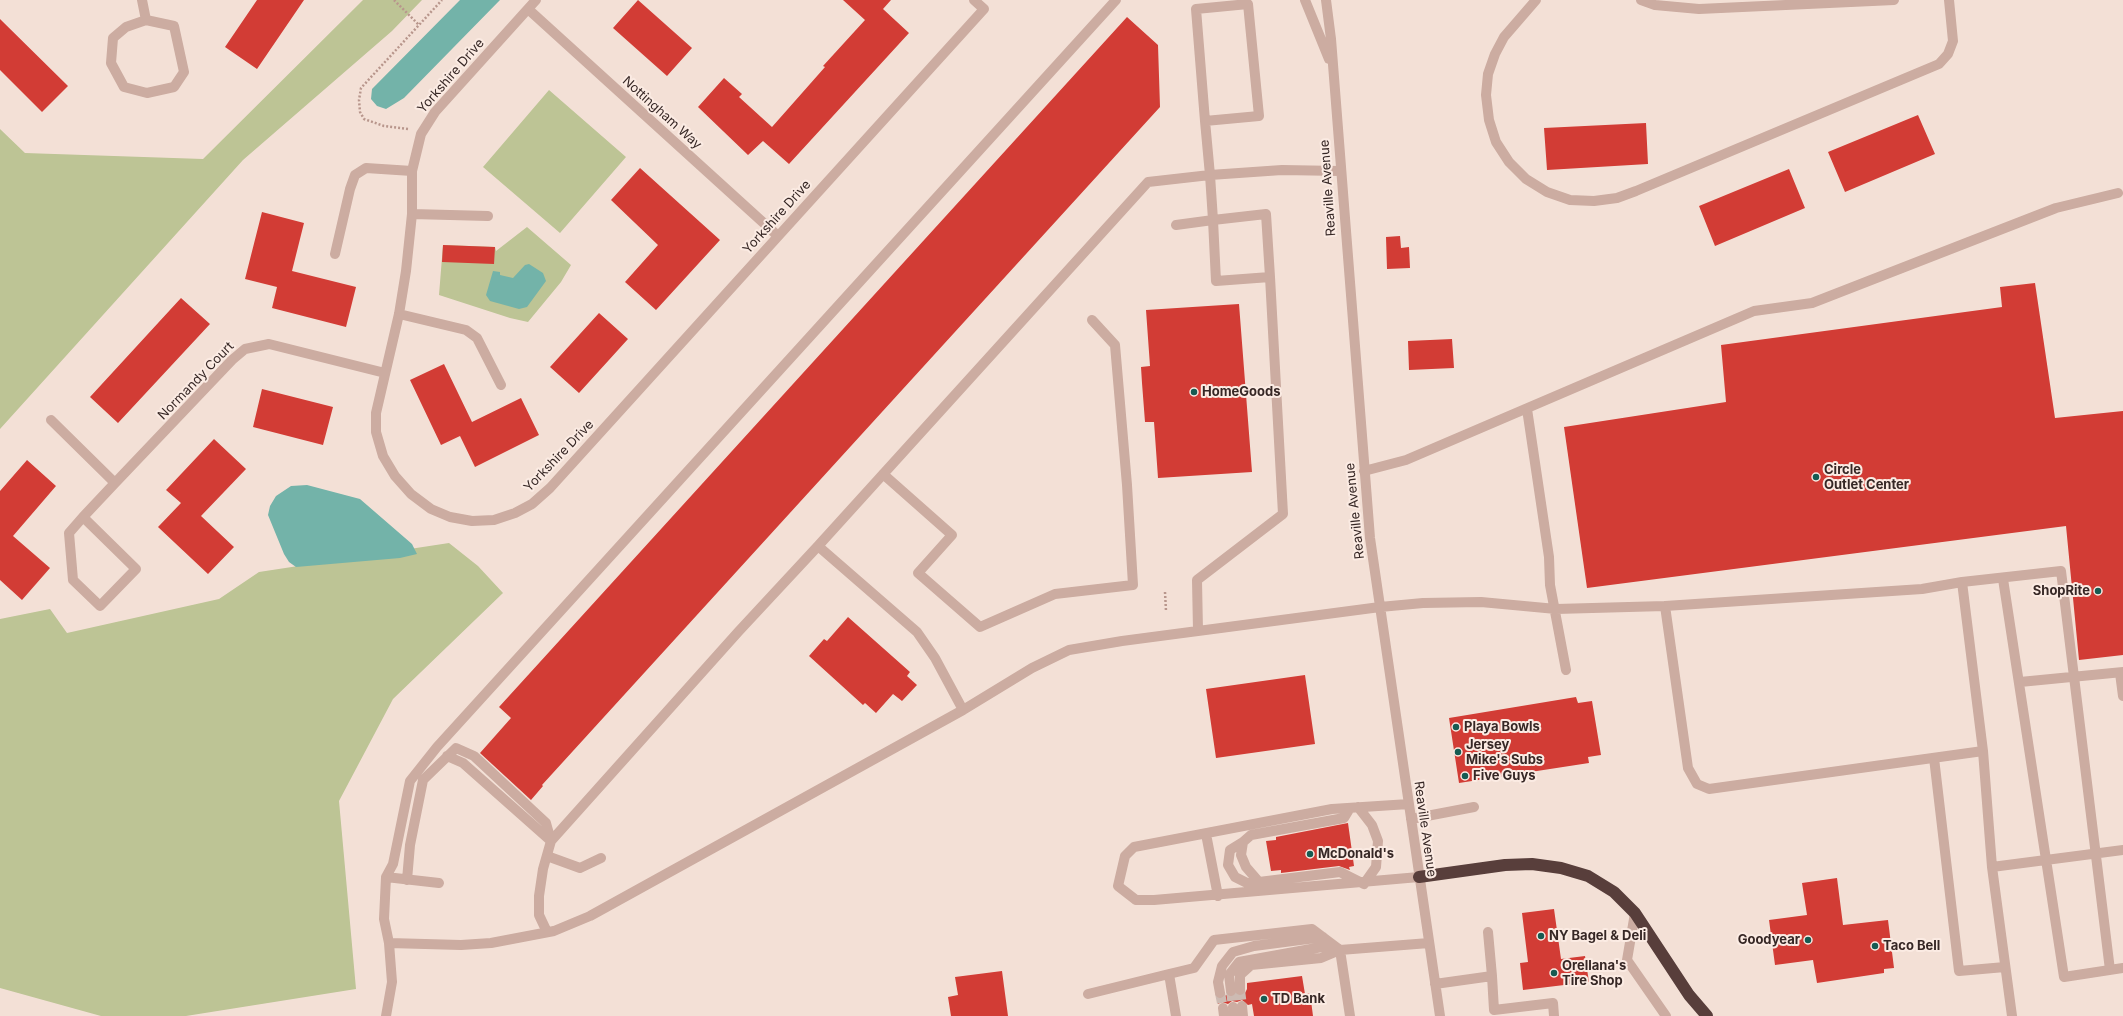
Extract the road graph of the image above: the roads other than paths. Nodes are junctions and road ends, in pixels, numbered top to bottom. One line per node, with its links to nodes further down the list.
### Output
1 (142, 0): 13 (street)
2 (536, 0): 12 (street, Yorkshire Drive)
3 (974, 0): 24 (street, Yorkshire Drive)
4 (1116, 0): 65 (street)
5 (1305, 0): 14 (street)
6 (1326, 0): 14 (street, Reaville Avenue)
7 (1536, 0): 10 (street)
8 (1641, 0): 9 (street)
9 (1894, 0)
10 (1949, 0)
11 (1196, 5): 15 (street); 15 (street)
12 (528, 9): 16 (street, Yorkshire Drive); 24 (street, Nottingham Way)
13 (146, 20): 13 (street)
14 (1333, 70): 17 (street, Reaville Avenue)
15 (1205, 121): 18 (street)
16 (412, 171): 20 (street, Yorkshire Drive); 25 (street)
17 (1340, 171): 18 (street); 33 (street, Reaville Avenue)
18 (1210, 175): 22 (street); 34 (street)
19 (2118, 193): 31 (street)
20 (412, 214): 21 (street); 27 (street, Yorkshire Drive)
21 (488, 216)
22 (1213, 220): 23 (street); 26 (street); 26 (street)
23 (1176, 225)
24 (778, 236): 29 (street, Yorkshire Drive)
25 (335, 254)
26 (1270, 277): 43 (street)
27 (399, 314): 29 (street, Yorkshire Drive); 30 (street)
28 (1092, 320): 34 (street)
29 (385, 373): 35 (street, Normandy Court)
30 (502, 385)
31 (1527, 409): 33 (street); 42 (street)
32 (51, 420): 35 (street)
33 (1364, 471): 41 (street, Reaville Avenue)
34 (883, 474): 37 (street)
35 (115, 483): 36 (street, Normandy Court)
36 (83, 517): 36 (street, Normandy Court)
37 (818, 546): 49 (street); 57 (street)
38 (2003, 579): 39 (street); 46 (street); 47 (street)
39 (1962, 582): 40 (street); 50 (street)
40 (1665, 606): 42 (street); 51 (street)
41 (1380, 607): 42 (street); 43 (street); 52 (street, Reaville Avenue)
42 (1556, 609): 44 (street)
43 (1198, 631): 49 (street)
44 (1566, 670)
45 (2121, 673): 46 (street); 48 (street)
46 (2073, 677): 47 (street); 60 (street)
47 (2020, 682): 63 (street)
48 (2123, 696)
49 (963, 710): 73 (street)
50 (1983, 751): 51 (street); 64 (street)
51 (1934, 758): 79 (street)
52 (1409, 804): 53 (street); 55 (street, Reaville Avenue)
53 (1354, 808): 56 (street); 58 (street); 70 (street)
54 (1474, 808): 55 (street)
55 (1411, 819): 66 (street, Reaville Avenue)
56 (1206, 834): 71 (street); 71 (street)
57 (551, 841): 61 (street); 67 (street)
58 (1243, 842): 68 (street); 68 (street)
59 (2123, 850): 60 (street)
60 (2095, 853): 63 (street); 81 (street)
61 (547, 856): 62 (street); 73 (street)
62 (602, 858)
63 (2047, 860): 64 (street); 81 (street)
64 (1992, 868): 79 (street)
65 (386, 877): 67 (street); 76 (street)
66 (1419, 878): 70 (street); 72 (highway); 77 (street, Reaville Avenue)
67 (408, 880): 69 (street)
68 (1259, 882): 70 (street)
69 (439, 883)
70 (1364, 884): 71 (street)
71 (1218, 896)
72 (1635, 913): 96 (street); 97 (highway)
73 (547, 932): 76 (street)
74 (1488, 932): 83 (street)
75 (1324, 937): 78 (street); 82 (street); 86 (street)
76 (389, 943): 90 (street)
77 (1429, 943): 78 (street); 84 (street, Reaville Avenue)
78 (1337, 948): 85 (street); 93 (street)
79 (2006, 967): 98 (street)
80 (2123, 968): 81 (street)
81 (2110, 970)
82 (1169, 974): 87 (street); 91 (street)
83 (1492, 976): 84 (street); 89 (street)
84 (1435, 984): 94 (street, Reaville Avenue)
85 (1236, 991)
86 (1220, 993)
87 (1088, 994)
88 (1231, 1010): 92 (street)
89 (1495, 1013): 95 (street)
90 (386, 1016)
91 (1176, 1016)
92 (1243, 1016)
93 (1350, 1016)
94 (1440, 1016)
95 (1554, 1016)
96 (1666, 1016)
97 (1707, 1016)
98 (2012, 1016)

